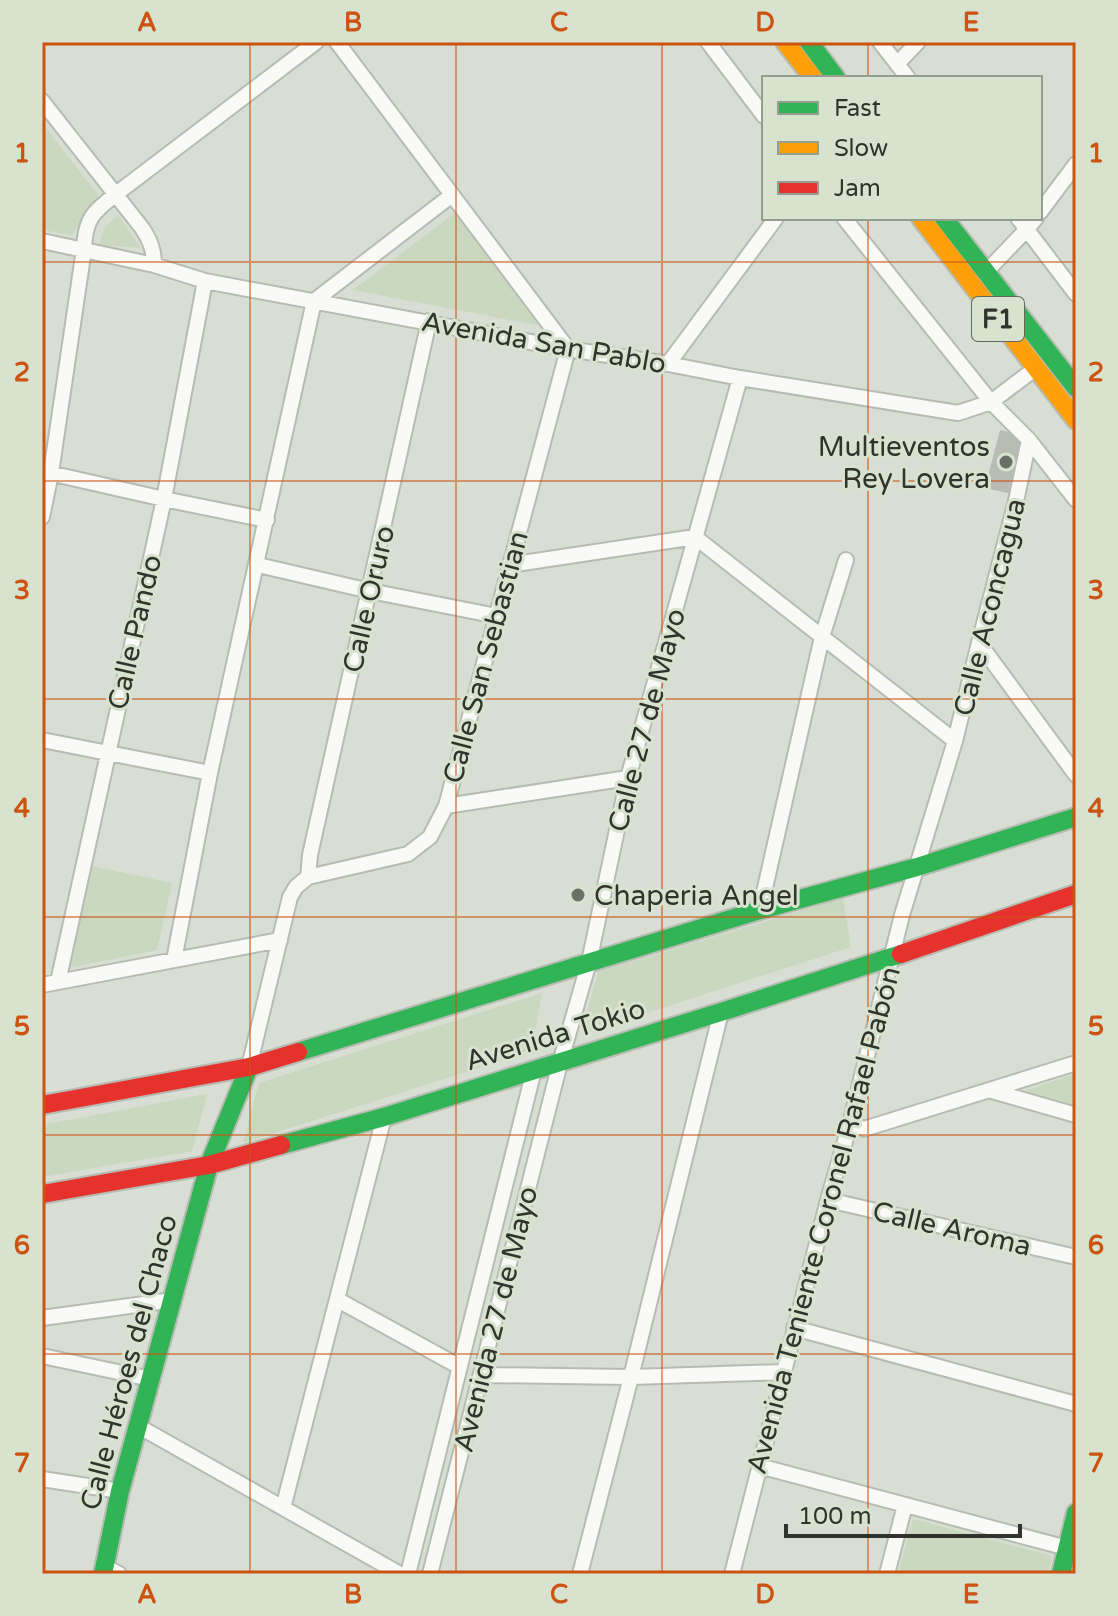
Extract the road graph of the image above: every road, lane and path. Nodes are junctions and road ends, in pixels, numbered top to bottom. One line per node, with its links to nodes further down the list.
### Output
1 (316, 42): 15 (street)
2 (337, 42): 16 (street)
3 (708, 42): 13 (street)
4 (785, 42): 9 (main road)
5 (809, 42): 10 (main road)
6 (880, 42): 8 (street)
7 (918, 42): 8 (street)
8 (897, 64): 11 (street)
9 (811, 76)
10 (834, 76)
11 (906, 76)
12 (42, 101): 15 (street)
13 (762, 113)
14 (1076, 164): 17 (street)
15 (116, 194): 24 (street); 25 (street)
16 (452, 195): 29 (street); 31 (street)
17 (1042, 209)
18 (775, 220): 32 (street)
19 (846, 220): 36 (street)
20 (923, 220): 33 (main road, F1)
21 (946, 220): 26 (main road, F1)
22 (1027, 222): 26 (street); 28 (street)
23 (42, 241): 24 (street, Avenida San Pablo)
24 (84, 249): 25 (street, Avenida San Pablo); 39 (street)
25 (154, 265): 27 (street, Avenida San Pablo)
26 (986, 272): 35 (main road, F1)
27 (205, 281): 29 (street, Avenida San Pablo); 40 (street, Calle Pando)
28 (1076, 294)
29 (314, 301): 30 (street, Avenida San Pablo); 43 (street)
30 (429, 321): 31 (street, Avenida San Pablo); 48 (street, Calle Oruro)
31 (568, 349): 32 (street, Avenida San Pablo); 47 (street, Calle San Sebastian)
32 (668, 364): 34 (street, Avenida San Pablo)
33 (1036, 368): 36 (street, Avenida San Pablo); 37 (main road, F1)
34 (740, 378): 36 (street, Avenida San Pablo); 44 (street, Calle 27 de Mayo)
35 (1076, 388)
36 (991, 402): 38 (street)
37 (1076, 420)
38 (1029, 440): 41 (street); 51 (street, Calle Aconcagua)
39 (47, 472): 40 (street); 42 (street)
40 (164, 499): 43 (street); 54 (street, Calle Pando)
41 (1076, 500)
42 (42, 517)
43 (267, 520): 46 (street)
44 (695, 537): 47 (street); 50 (street); 57 (street, Calle 27 de Mayo)
45 (846, 560): 50 (street)
46 (258, 565): 48 (street); 55 (street)
47 (509, 565): 49 (street, Calle San Sebastian)
48 (370, 591): 49 (street); 61 (street, Calle Oruro)
49 (497, 616): 58 (street, Calle San Sebastian)
50 (822, 637): 53 (street); 63 (street)
51 (979, 643): 53 (street, Calle Aconcagua); 56 (street)
52 (42, 740): 54 (street)
53 (955, 741): 60 (street, Calle Aconcagua)
54 (107, 753): 55 (street); 68 (street, Calle Pando)
55 (210, 773): 66 (street)
56 (1076, 775)
57 (628, 778): 58 (street); 67 (street, Calle 27 de Mayo)
58 (446, 806): 61 (street, Calle San Sebastian)
59 (1076, 817): 60 (main road, Avenida Tokio)
60 (917, 867): 63 (main road, Avenida Tokio); 65 (street, Avenida Teniente Coronel Rafael Pabón)
61 (308, 877): 64 (street)
62 (1076, 894): 65 (main road, Avenida Tokio)
63 (760, 910): 67 (main road, Avenida Tokio)
64 (280, 940): 66 (street); 73 (street)
65 (891, 957): 70 (main road, Avenida Tokio); 79 (street, Avenida Teniente Coronel Rafael Pabón)
66 (174, 960): 68 (street)
67 (589, 962): 71 (street, Calle 27 de Mayo); 73 (main road, Avenida Tokio)
68 (58, 982): 69 (street)
69 (42, 985)
70 (721, 1012): 71 (main road, Avenida Tokio); 92 (street)
71 (560, 1063): 74 (main road, Avenida Tokio); 91 (street, Avenida 27 de Mayo)
72 (1076, 1063): 75 (street)
73 (249, 1067): 76 (main road, Avenida Tokio); 80 (main road, Calle Héroes del Chaco)
74 (534, 1070): 78 (main road, Avenida Tokio); 89 (street, Avenida 27 de Mayo)
75 (992, 1091): 77 (street); 79 (street)
76 (42, 1105)
77 (1076, 1115)
78 (384, 1117): 80 (main road, Avenida Tokio); 85 (street)
79 (850, 1124): 82 (street, Avenida Teniente Coronel Rafael Pabón)
80 (209, 1165): 81 (main road, Avenida Tokio); 84 (main road, Calle Héroes del Chaco)
81 (42, 1194)
82 (828, 1200): 83 (street, Calle Aroma); 87 (street, Avenida Teniente Coronel Rafael Pabón)
83 (1076, 1257)
84 (173, 1300): 86 (street); 93 (main road, Calle Héroes del Chaco)
85 (338, 1300): 89 (street); 100 (street)
86 (42, 1318)
87 (794, 1328): 90 (street, Avenida Teniente Coronel Rafael Pabón); 94 (street)
88 (42, 1356): 93 (street)
89 (460, 1367): 105 (street, Avenida 27 de Mayo)
90 (783, 1372): 92 (street); 96 (street, Avenida Teniente Coronel Rafael Pabón)
91 (481, 1375): 92 (street); 106 (street, Avenida 27 de Mayo)
92 (631, 1377): 107 (street)
93 (151, 1379): 95 (main road, Calle Héroes del Chaco)
94 (1076, 1404)
95 (138, 1426): 98 (main road, Calle Héroes del Chaco); 100 (street)
96 (759, 1466): 99 (street); 108 (street, Avenida Teniente Coronel Rafael Pabón)
97 (42, 1479): 98 (street)
98 (120, 1491): 103 (main road, Calle Héroes del Chaco)
99 (905, 1505): 102 (street); 109 (street)
100 (283, 1508): 104 (street)
101 (1076, 1513): 102 (main road)
102 (1067, 1548): 110 (main road)
103 (109, 1571)
104 (400, 1574)
105 (408, 1574)
106 (430, 1574)
107 (580, 1574)
108 (732, 1574)
109 (887, 1574)
110 (1061, 1574)

